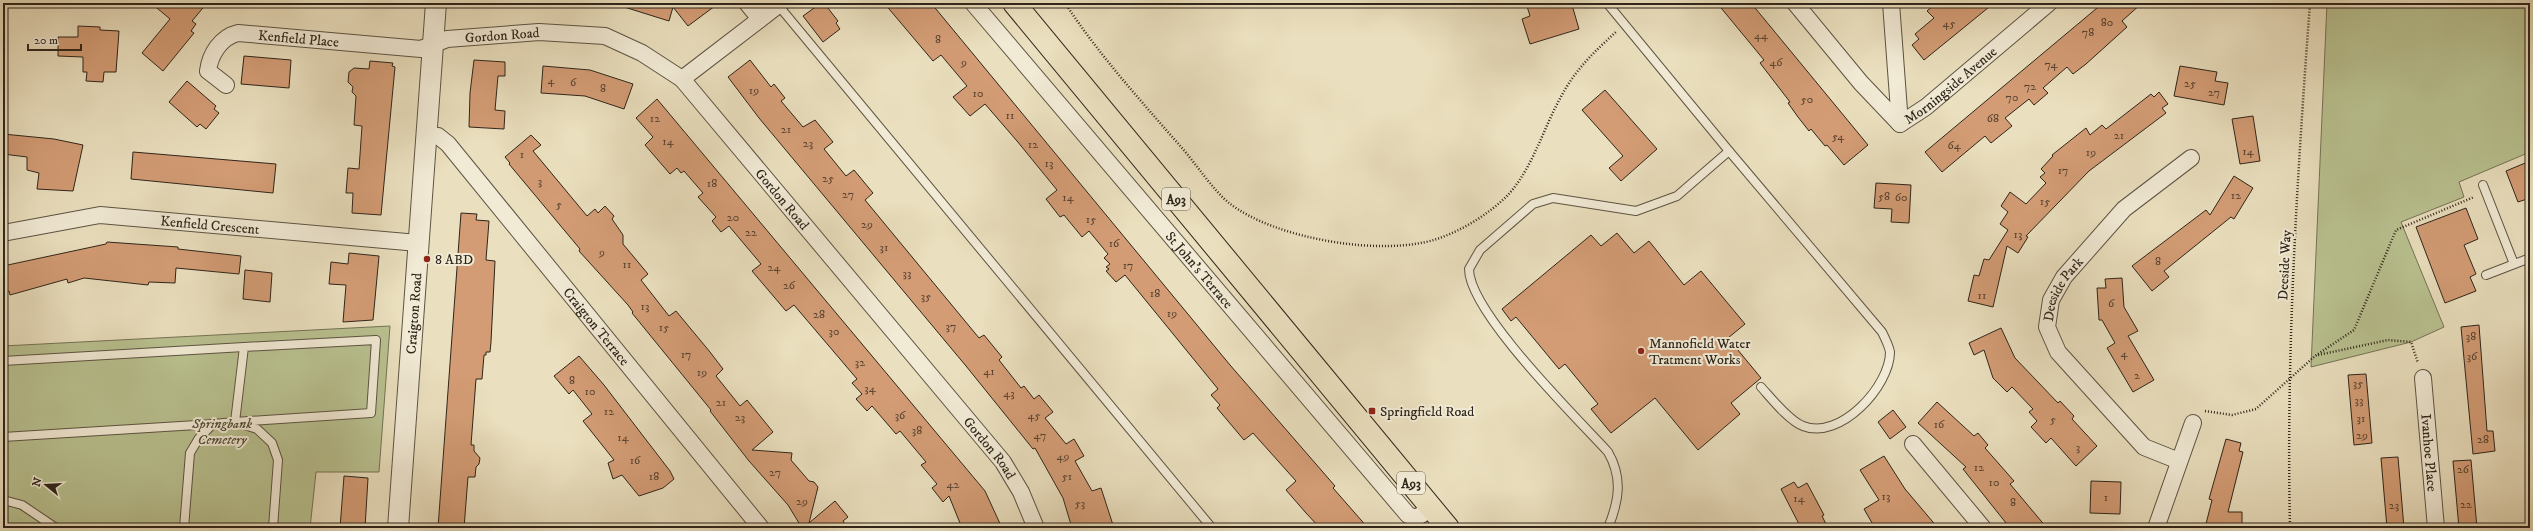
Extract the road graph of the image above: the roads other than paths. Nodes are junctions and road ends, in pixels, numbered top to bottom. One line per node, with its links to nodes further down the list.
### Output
1 (436, 3): 11 (street, Craigton Road)
2 (748, 3): 10 (street)
3 (973, 3): 35 (street, St John's Terrace)
4 (1014, 3): 35 (main road, St John's Terrace / A93)
5 (1607, 3): 16 (lane)
6 (1795, 3): 14 (street, Morningside Avenue)
7 (1891, 3): 14 (street)
8 (2048, 3): 14 (street, Morningside Avenue)
9 (779, 4): 10 (street); 42 (lane)
10 (760, 19): 12 (street)
11 (433, 44): 12 (street, Gordon Road); 13 (street, Kenfield Place); 15 (street, Craigton Road)
12 (682, 79): 41 (street, Gordon Road)
13 (226, 85)
14 (1900, 124)
15 (426, 135): 20 (street, Craigton Road); 40 (street, Craigton Terrace)
16 (1728, 151): 27 (lane); 44 (lane)
17 (2191, 158): 33 (street, Deeside Park)
18 (2484, 188): 22 (lane)
19 (3, 233): 20 (street, Kenfield Crescent)
20 (418, 243): 39 (street, Craigton Road)
21 (2530, 258): 22 (lane)
22 (2514, 264): 23 (lane)
23 (2486, 275)
24 (244, 347): 25 (lane); 29 (lane); 29 (lane)
25 (3, 361)
26 (2423, 378): 47 (street, Ivanhoe Place)
27 (1761, 387)
28 (2197, 417): 33 (street)
29 (235, 422): 30 (lane); 38 (lane)
30 (213, 424): 31 (lane); 37 (lane)
31 (3, 437)
32 (1913, 444): 45 (street)
33 (2179, 461): 46 (street)
34 (3, 500): 36 (lane)
35 (1432, 508): 43 (main road, St John's Terrace / A93)
36 (56, 528)
37 (184, 528)
38 (273, 528)
39 (398, 528)
40 (761, 528)
41 (1036, 528)
42 (1212, 528)
43 (1448, 528)
44 (1608, 528)
45 (1983, 528)
46 (2156, 528)
47 (2436, 528)

